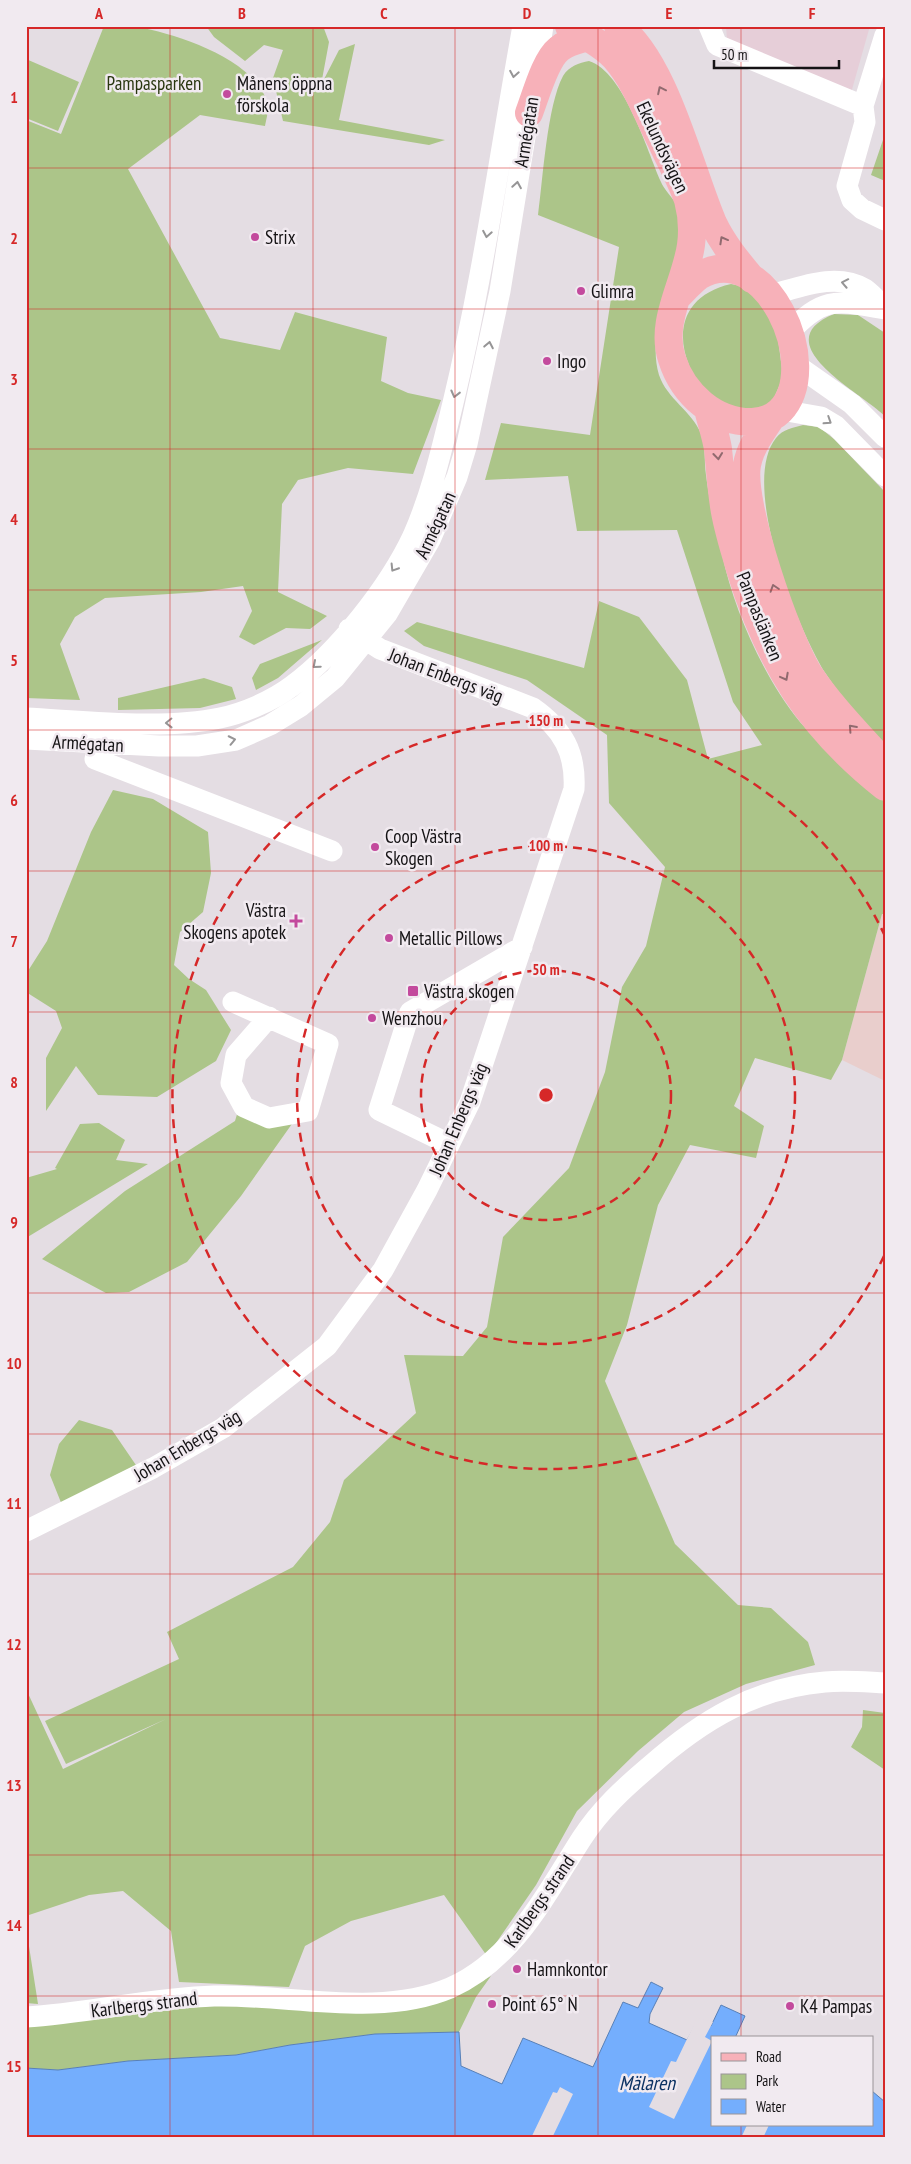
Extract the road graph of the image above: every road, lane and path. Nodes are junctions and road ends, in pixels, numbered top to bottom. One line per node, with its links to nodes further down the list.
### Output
1 (523, 26): 19 (street, Armégatan, one-way to 19)
2 (543, 26): 8 (street, Armégatan)
3 (618, 26): 10 (main road, Ekelundsvägen, one-way to 3)
4 (709, 26): 7 (street)
5 (578, 32): 8 (main road); 11 (main road, Ekelundsvägen)
6 (885, 35): 7 (street)
7 (863, 106): 9 (street)
8 (529, 113): 19 (street, Armégatan, one-way to 8)
9 (885, 220)
10 (761, 287): 11 (main road); 12 (street, one-way to 10); 13 (main road, Ekelundsvägen)
11 (677, 297): 15 (main road, Ekelundsvägen)
12 (885, 308): 13 (street)
13 (789, 333): 14 (main road, Ekelundsvägen)
14 (795, 364): 16 (main road, Ekelundsvägen); 17 (street)
15 (708, 409): 16 (main road, Ekelundsvägen); 25 (main road, Pampaslänken, one-way to 25)
16 (776, 414): 18 (street, Ekelundsvägen, one-way to 18); 24 (main road, Pampaslänken, one-way to 16)
17 (885, 438)
18 (885, 476)
19 (378, 611): 20 (street, Armégatan)
20 (357, 635): 21 (street, Armégatan, one-way to 21); 22 (street, Armégatan, one-way to 20); 27 (street, Johan Enbergs väg)
21 (26, 718)
22 (26, 739)
23 (95, 759): 26 (street)
24 (885, 764)
25 (885, 787)
26 (332, 851)
27 (522, 947): 30 (street, Johan Enbergs väg); 30 (street)
28 (233, 1002): 29 (street)
29 (269, 1017): 29 (street)
30 (449, 1144): 31 (street, Johan Enbergs väg)
31 (26, 1531)
32 (885, 1683): 33 (street, Karlbergs strand)
33 (26, 2017)

